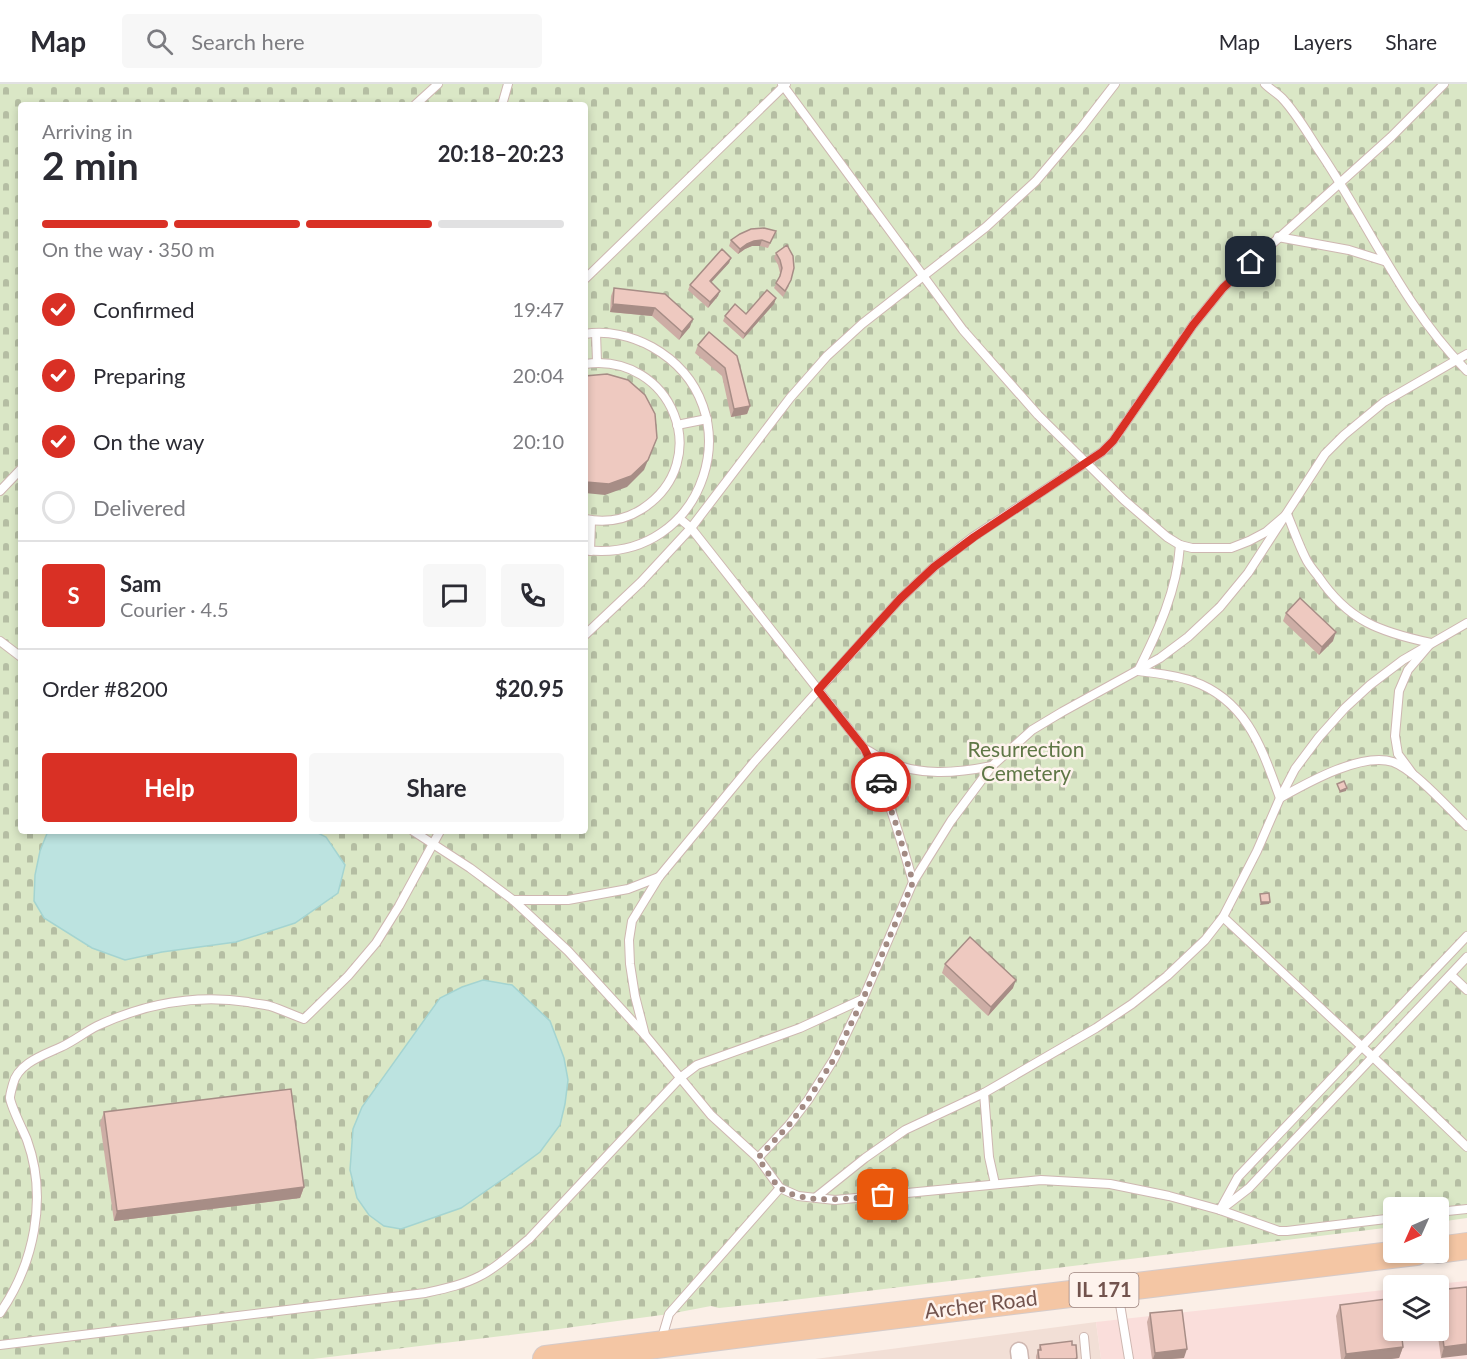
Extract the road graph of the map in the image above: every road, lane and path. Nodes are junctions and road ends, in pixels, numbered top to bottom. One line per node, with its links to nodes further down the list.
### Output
1 (438, 84): 7 (lane)
2 (508, 84): 8 (lane)
3 (1115, 84): 12 (lane)
4 (1265, 84): 9 (lane)
5 (1444, 84): 9 (lane)
6 (784, 85): 12 (lane); 13 (lane)
7 (418, 102)
8 (503, 102)
9 (1340, 182): 10 (lane); 11 (lane)
10 (1278, 237): 11 (lane); 23 (lane)
11 (1384, 261): 17 (lane)
12 (923, 275): 23 (lane); 29 (lane)
13 (588, 276)
14 (596, 333): 15 (lane); 18 (lane); 21 (lane)
15 (588, 334)
16 (1467, 354): 17 (lane)
17 (1456, 360): 20 (lane); 26 (lane)
18 (597, 362): 19 (lane); 22 (lane)
19 (588, 364)
20 (1467, 372)
21 (707, 419): 22 (lane); 27 (lane)
22 (677, 425): 28 (lane)
23 (1086, 462): 30 (lane); 38 (lane)
24 (18, 472): 25 (lane)
25 (0, 491)
26 (1287, 514): 30 (lane); 35 (lane); 37 (lane)
27 (679, 518): 29 (lane); 31 (lane)
28 (588, 520)
29 (691, 528): 33 (lane); 38 (lane)
30 (1180, 545): 37 (lane)
31 (588, 551)
32 (1467, 623): 35 (lane)
33 (588, 632)
34 (0, 641): 36 (lane)
35 (1431, 643): 41 (lane); 42 (lane)
36 (18, 655)
37 (1138, 671): 40 (lane); 42 (lane)
38 (818, 690): 39 (lane); 47 (lane)
39 (864, 748): 40 (lane); 48 (lane)
40 (992, 766): 48 (lane)
41 (1412, 773): 42 (lane); 43 (lane)
42 (1280, 798): 50 (lane)
43 (1467, 826)
44 (418, 834): 46 (lane)
45 (438, 834): 46 (lane)
46 (433, 844): 49 (lane); 74 (lane)
47 (659, 877): 49 (lane); 56 (lane)
48 (913, 882): 55 (lane)
49 (513, 900): 56 (lane)
50 (1223, 917): 57 (lane); 60 (lane)
51 (1467, 936): 57 (lane)
52 (1467, 957): 53 (lane)
53 (1451, 975): 54 (lane); 58 (lane)
54 (1467, 990)
55 (863, 999): 59 (lane); 62 (lane)
56 (645, 1035): 59 (lane)
57 (1362, 1047): 58 (lane); 67 (lane)
58 (1372, 1056): 61 (lane); 67 (lane)
59 (680, 1078): 62 (lane); 76 (lane)
60 (984, 1093): 63 (lane); 65 (lane)
61 (1467, 1147)
62 (758, 1158): 64 (lane)
63 (995, 1184): 65 (lane); 67 (lane)
64 (780, 1188): 65 (lane); 77 (lane)
65 (815, 1198)
66 (1467, 1209): 68 (lane)
67 (1220, 1210): 69 (lane)
68 (1449, 1211)
69 (1383, 1219)
70 (1467, 1246): 71 (main road)
71 (1449, 1248)
72 (1383, 1256): 73 (main road, Archer Road / IL 171)
73 (1118, 1288): 77 (main road, Archer Road / IL 171); 80 (lane)
74 (0, 1313)
75 (1084, 1337): 79 (lane)
76 (0, 1345)
77 (660, 1352): 78 (main road, Archer Road / IL 171)
78 (546, 1359)
79 (1086, 1359)
80 (1129, 1359)

